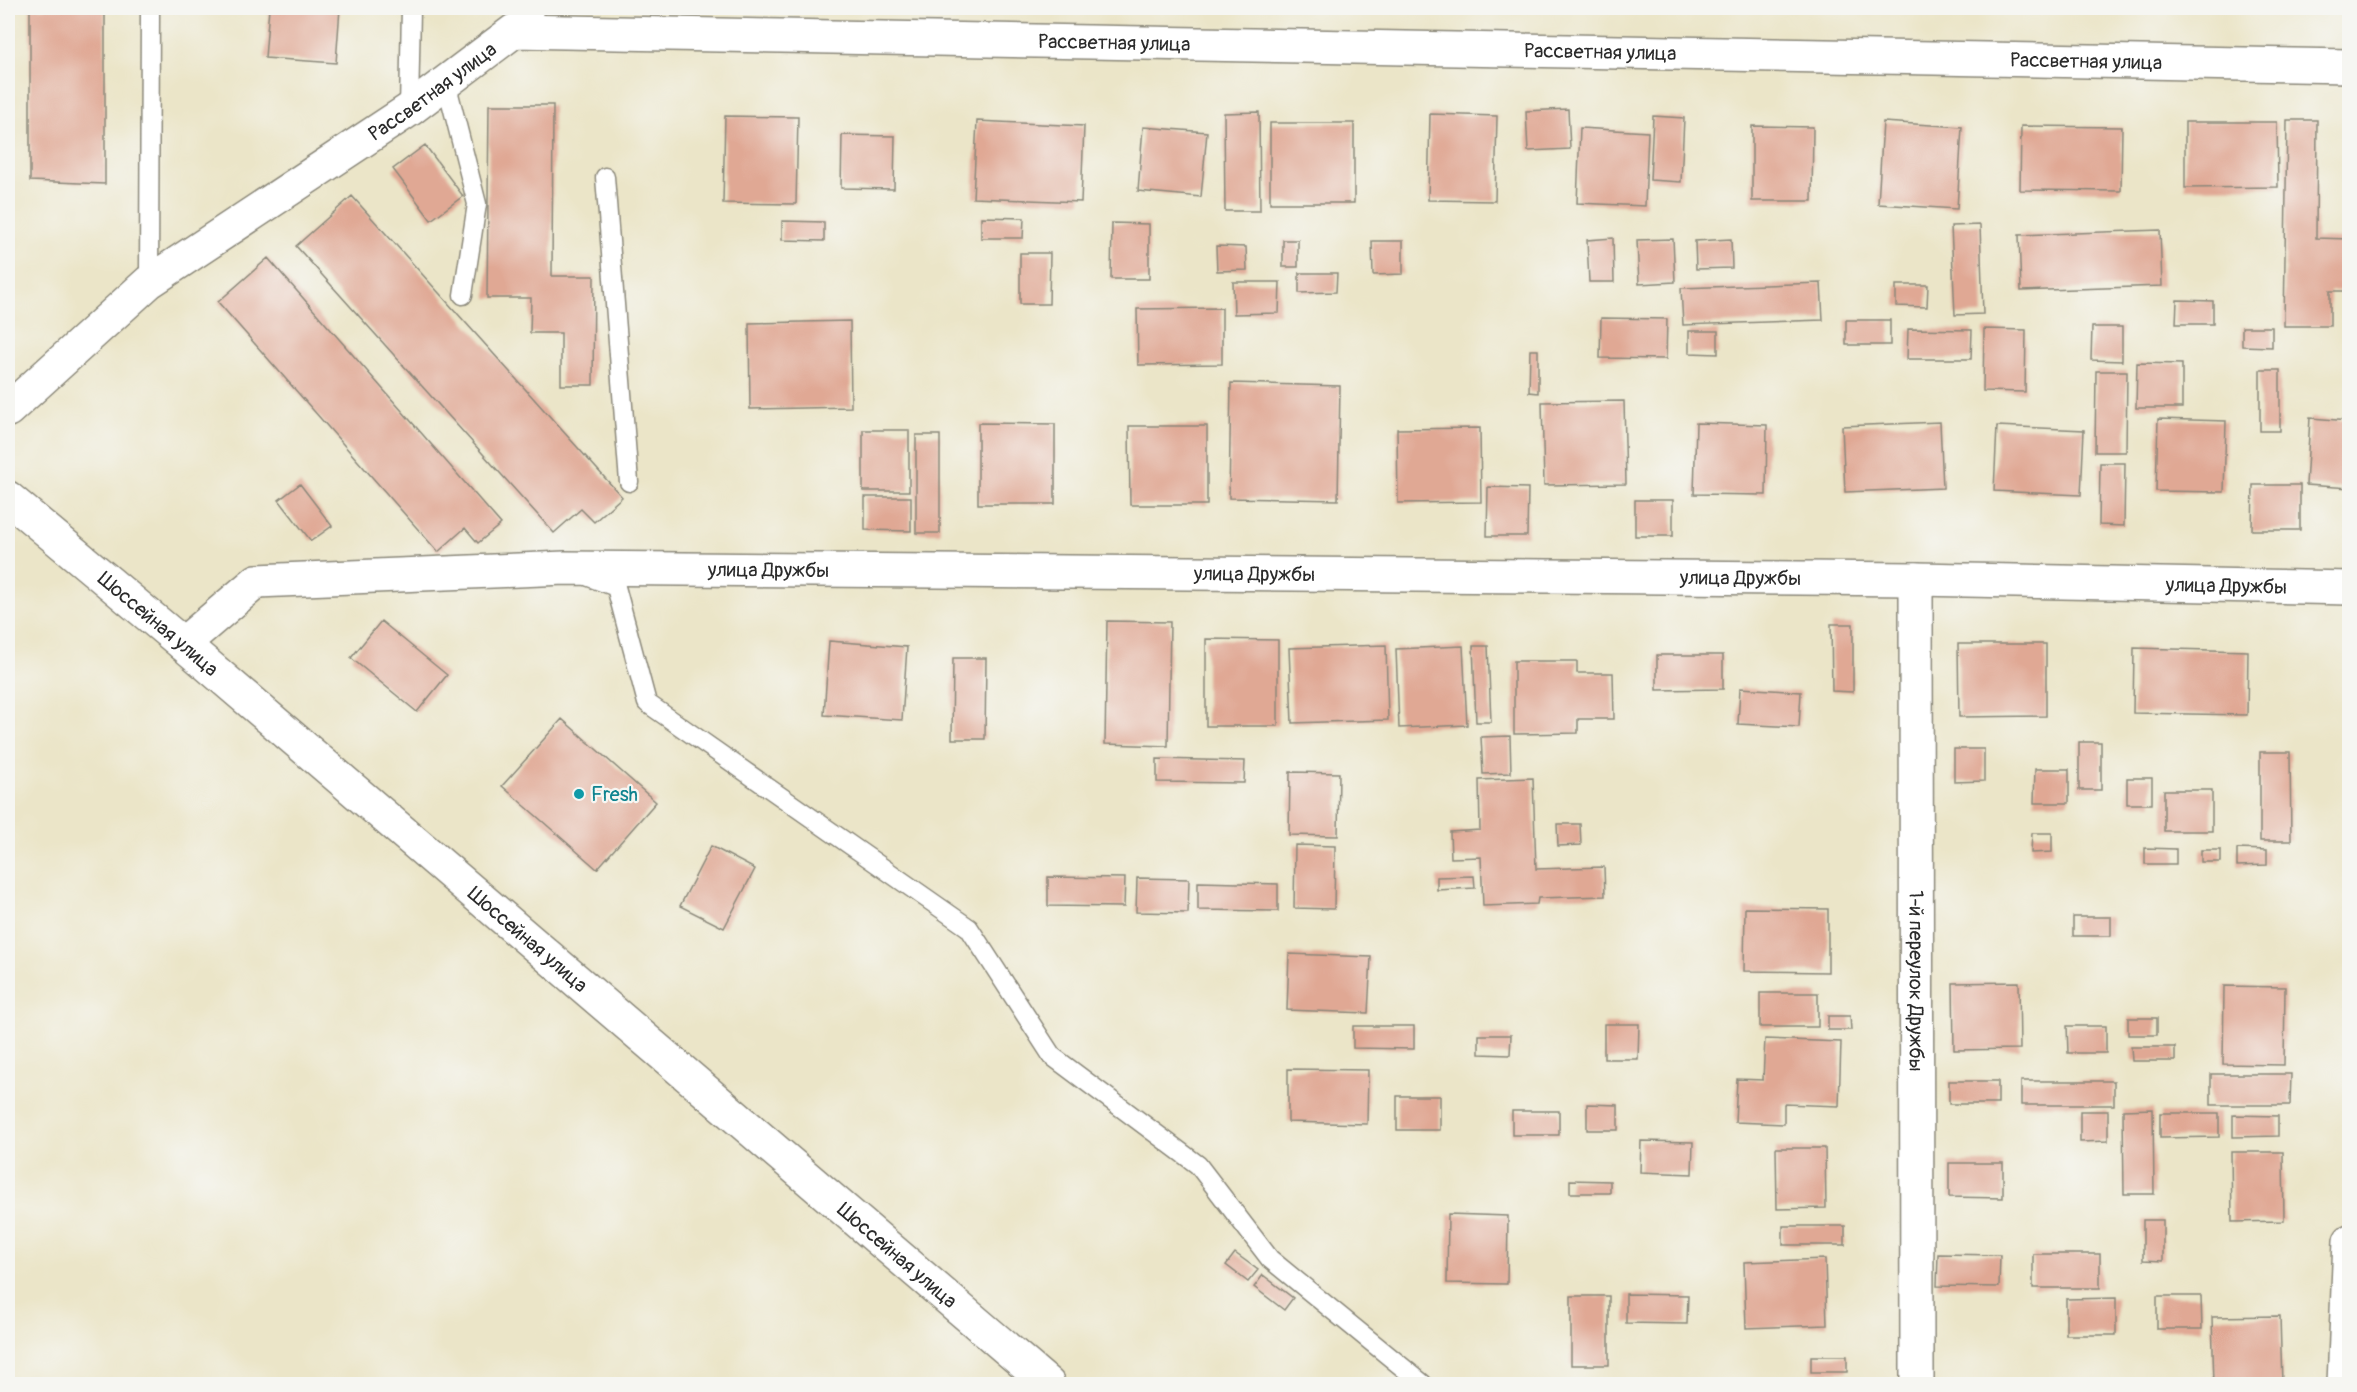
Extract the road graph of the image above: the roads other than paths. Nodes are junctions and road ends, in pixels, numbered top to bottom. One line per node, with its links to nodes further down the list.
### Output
1 (150, 8): 9 (lane)
2 (411, 8): 7 (lane)
3 (536, 8): 4 (lane)
4 (514, 31): 5 (street, Рассветная улица); 6 (street, Рассветная улица)
5 (2349, 66)
6 (446, 82): 7 (street, Рассветная улица); 10 (lane)
7 (409, 110): 9 (street, Рассветная улица)
8 (605, 177): 12 (lane)
9 (149, 282): 11 (street, Рассветная улица)
10 (463, 296)
11 (8, 410)
12 (629, 482)
13 (8, 498): 17 (street, Шоссейная улица)
14 (565, 568): 15 (street, улица Дружбы); 17 (street, улица Дружбы); 20 (lane)
15 (1916, 579): 16 (street, улица Дружбы); 21 (street, 1-й переулок Дружбы)
16 (2349, 588)
17 (183, 644): 19 (street, Шоссейная улица)
18 (2349, 1240): 22 (street)
19 (1048, 1384)
20 (1423, 1384)
21 (1917, 1384)
22 (2344, 1384)

